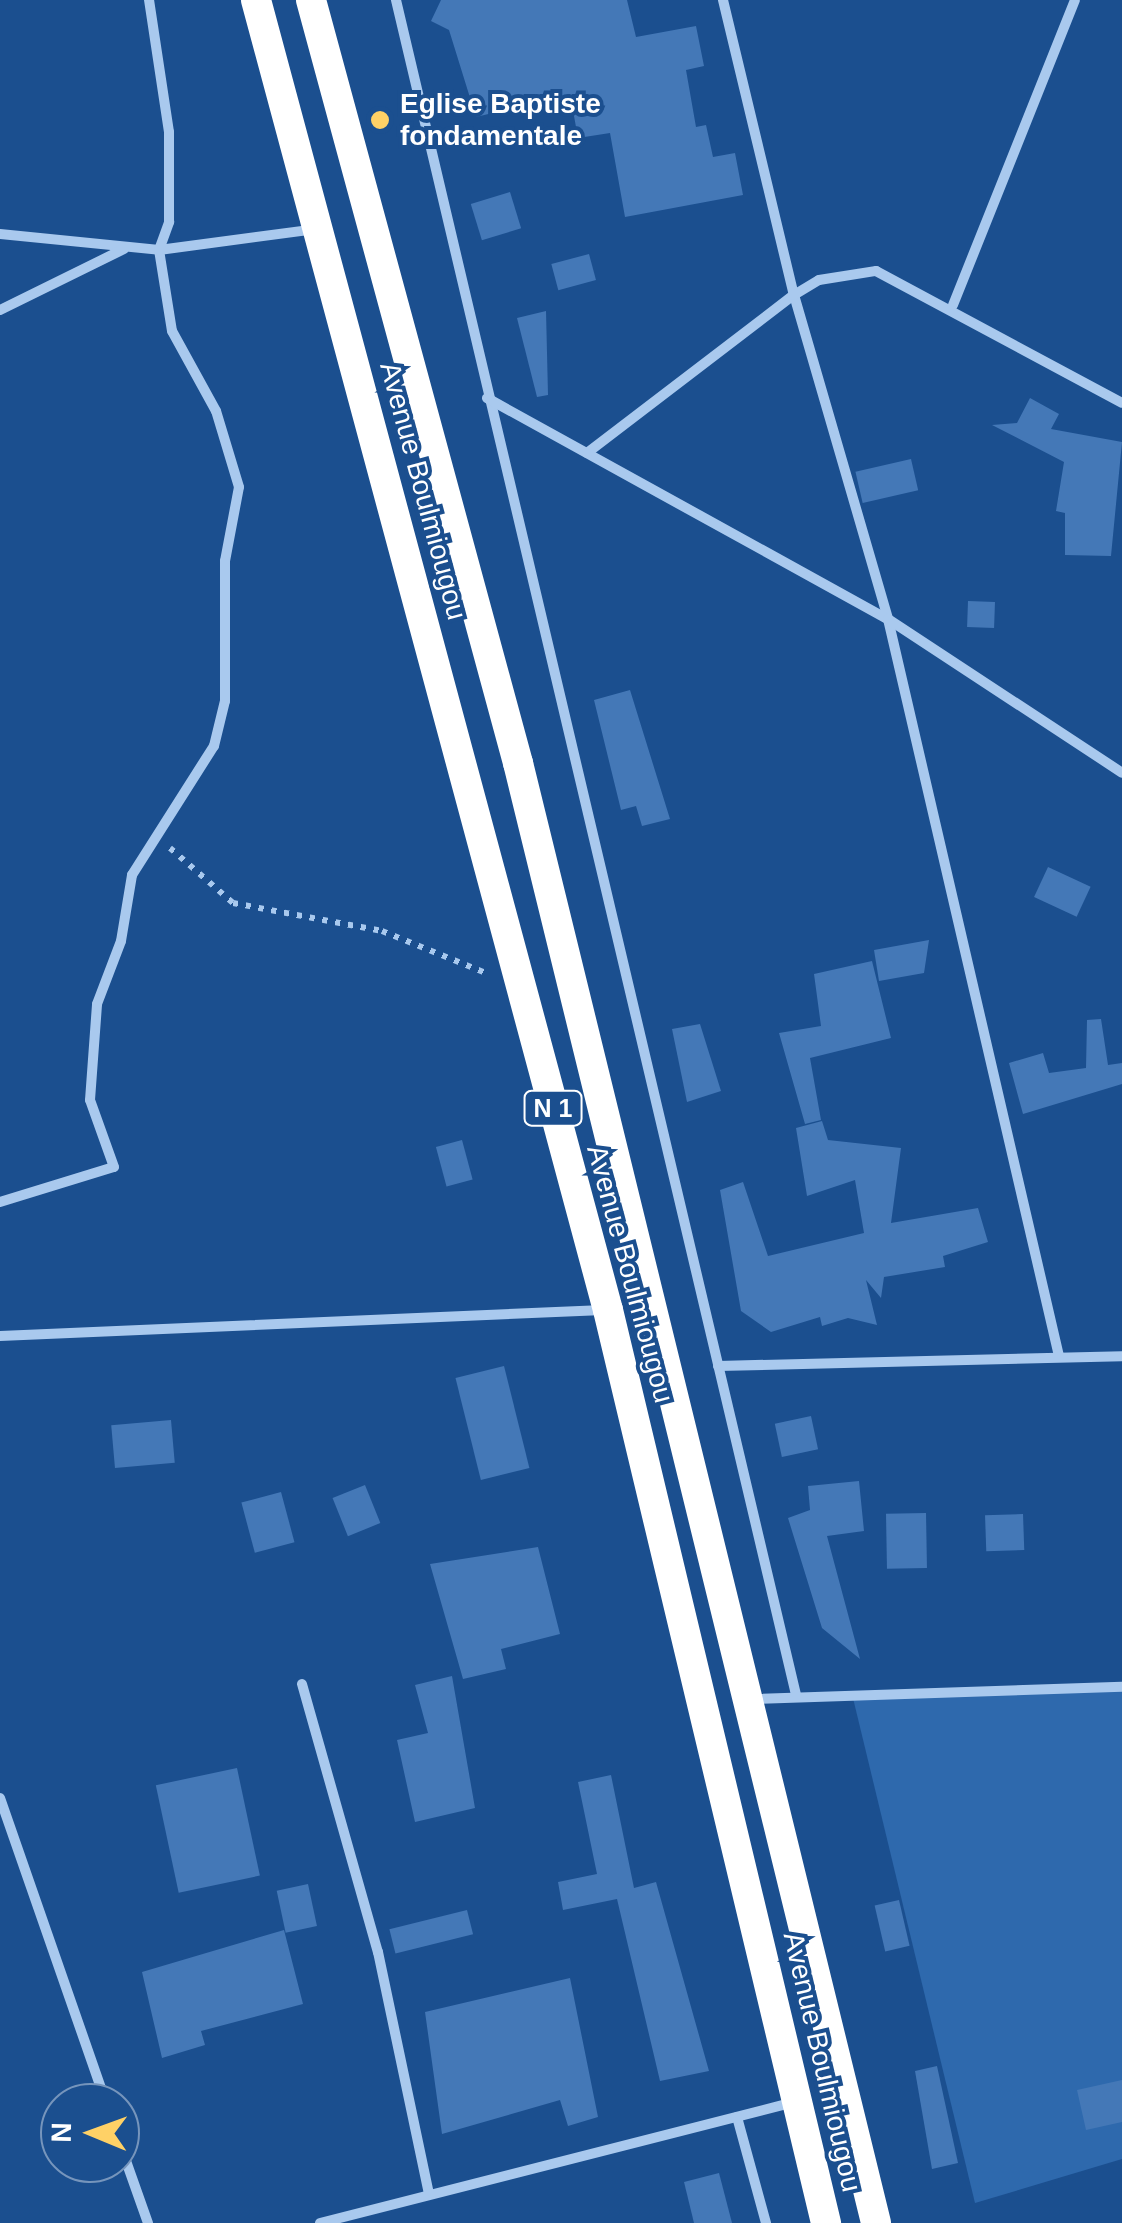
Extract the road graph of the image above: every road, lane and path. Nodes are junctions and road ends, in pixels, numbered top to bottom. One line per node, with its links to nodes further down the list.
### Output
1 (149, 0): 10 (street)
2 (256, 0): 7 (highway, Avenue Boulmiougou / N 1)
3 (311, 0): 30 (highway, Avenue Boulmiougou / N 1)
4 (396, 0): 14 (street)
5 (723, 0): 11 (street)
6 (1075, 0): 12 (street)
7 (317, 229): 10 (street); 20 (highway, Avenue Boulmiougou / N 1)
8 (0, 234): 9 (street)
9 (128, 248): 10 (street); 13 (street)
10 (159, 250): 19 (street)
11 (794, 295): 12 (street); 16 (street); 17 (street)
12 (953, 305): 15 (street)
13 (0, 310)
14 (487, 398): 16 (street); 26 (street)
15 (1122, 402)
16 (587, 453): 17 (street)
17 (888, 618): 18 (street); 24 (street)
18 (1122, 773)
19 (152, 833): 20 (path); 21 (street)
20 (520, 986): 22 (highway, Avenue Boulmiougou / N 1)
21 (0, 1202)
22 (608, 1310): 23 (street); 33 (highway, Avenue Boulmiougou / N 1)
23 (0, 1336)
24 (1058, 1356): 25 (street); 26 (street)
25 (1122, 1356)
26 (718, 1366): 29 (street)
27 (302, 1684): 36 (street)
28 (1122, 1688): 29 (street)
29 (796, 1695): 30 (street)
30 (752, 1700): 41 (highway, Avenue Boulmiougou / N 1)
31 (0, 1798): 32 (street)
32 (99, 2083)
33 (798, 2101): 34 (street); 40 (highway, Avenue Boulmiougou / N 1)
34 (737, 2116): 36 (street); 39 (street)
35 (134, 2183): 37 (street)
36 (429, 2193): 38 (street)
37 (148, 2223)
38 (320, 2223)
39 (766, 2223)
40 (826, 2223)
41 (876, 2223)

